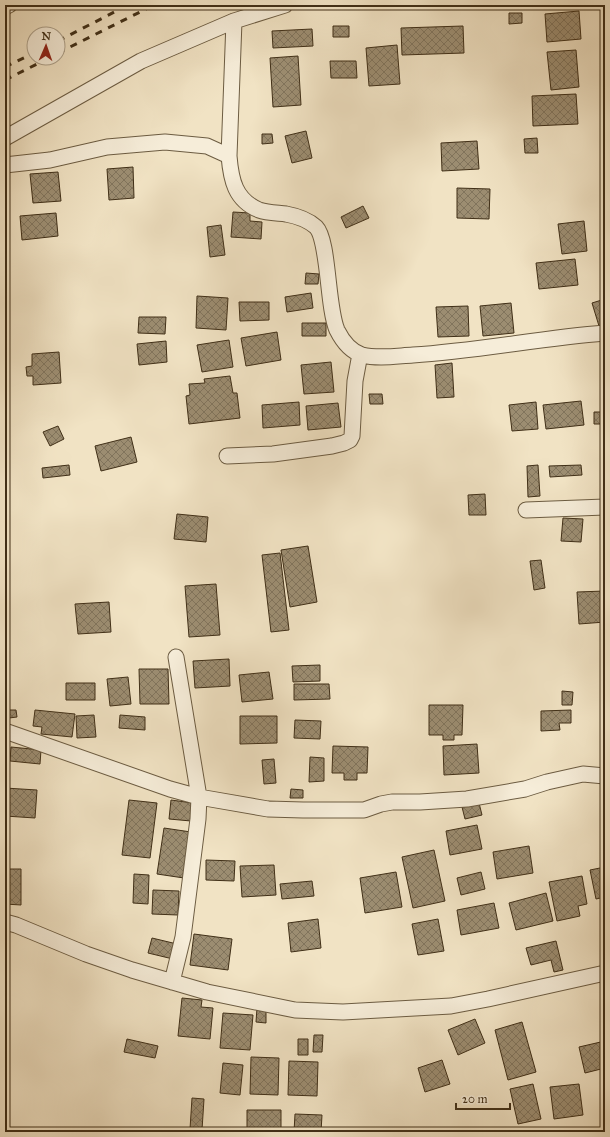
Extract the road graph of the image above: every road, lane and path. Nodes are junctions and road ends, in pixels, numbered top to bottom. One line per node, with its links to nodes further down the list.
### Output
1 (9, 5): 3 (street)
2 (285, 5): 4 (street)
3 (5, 7)
4 (234, 22): 5 (street); 6 (street)
5 (5, 138)
6 (229, 156): 7 (street); 9 (street)
7 (5, 165)
8 (605, 333): 9 (street)
9 (360, 354): 10 (street)
10 (227, 456)
11 (605, 507): 12 (street)
12 (526, 510)
13 (176, 657): 16 (street)
14 (5, 731): 16 (street)
15 (605, 776): 16 (street)
16 (199, 796): 19 (street)
17 (5, 922): 19 (street)
18 (605, 972): 19 (street)
19 (172, 982)

